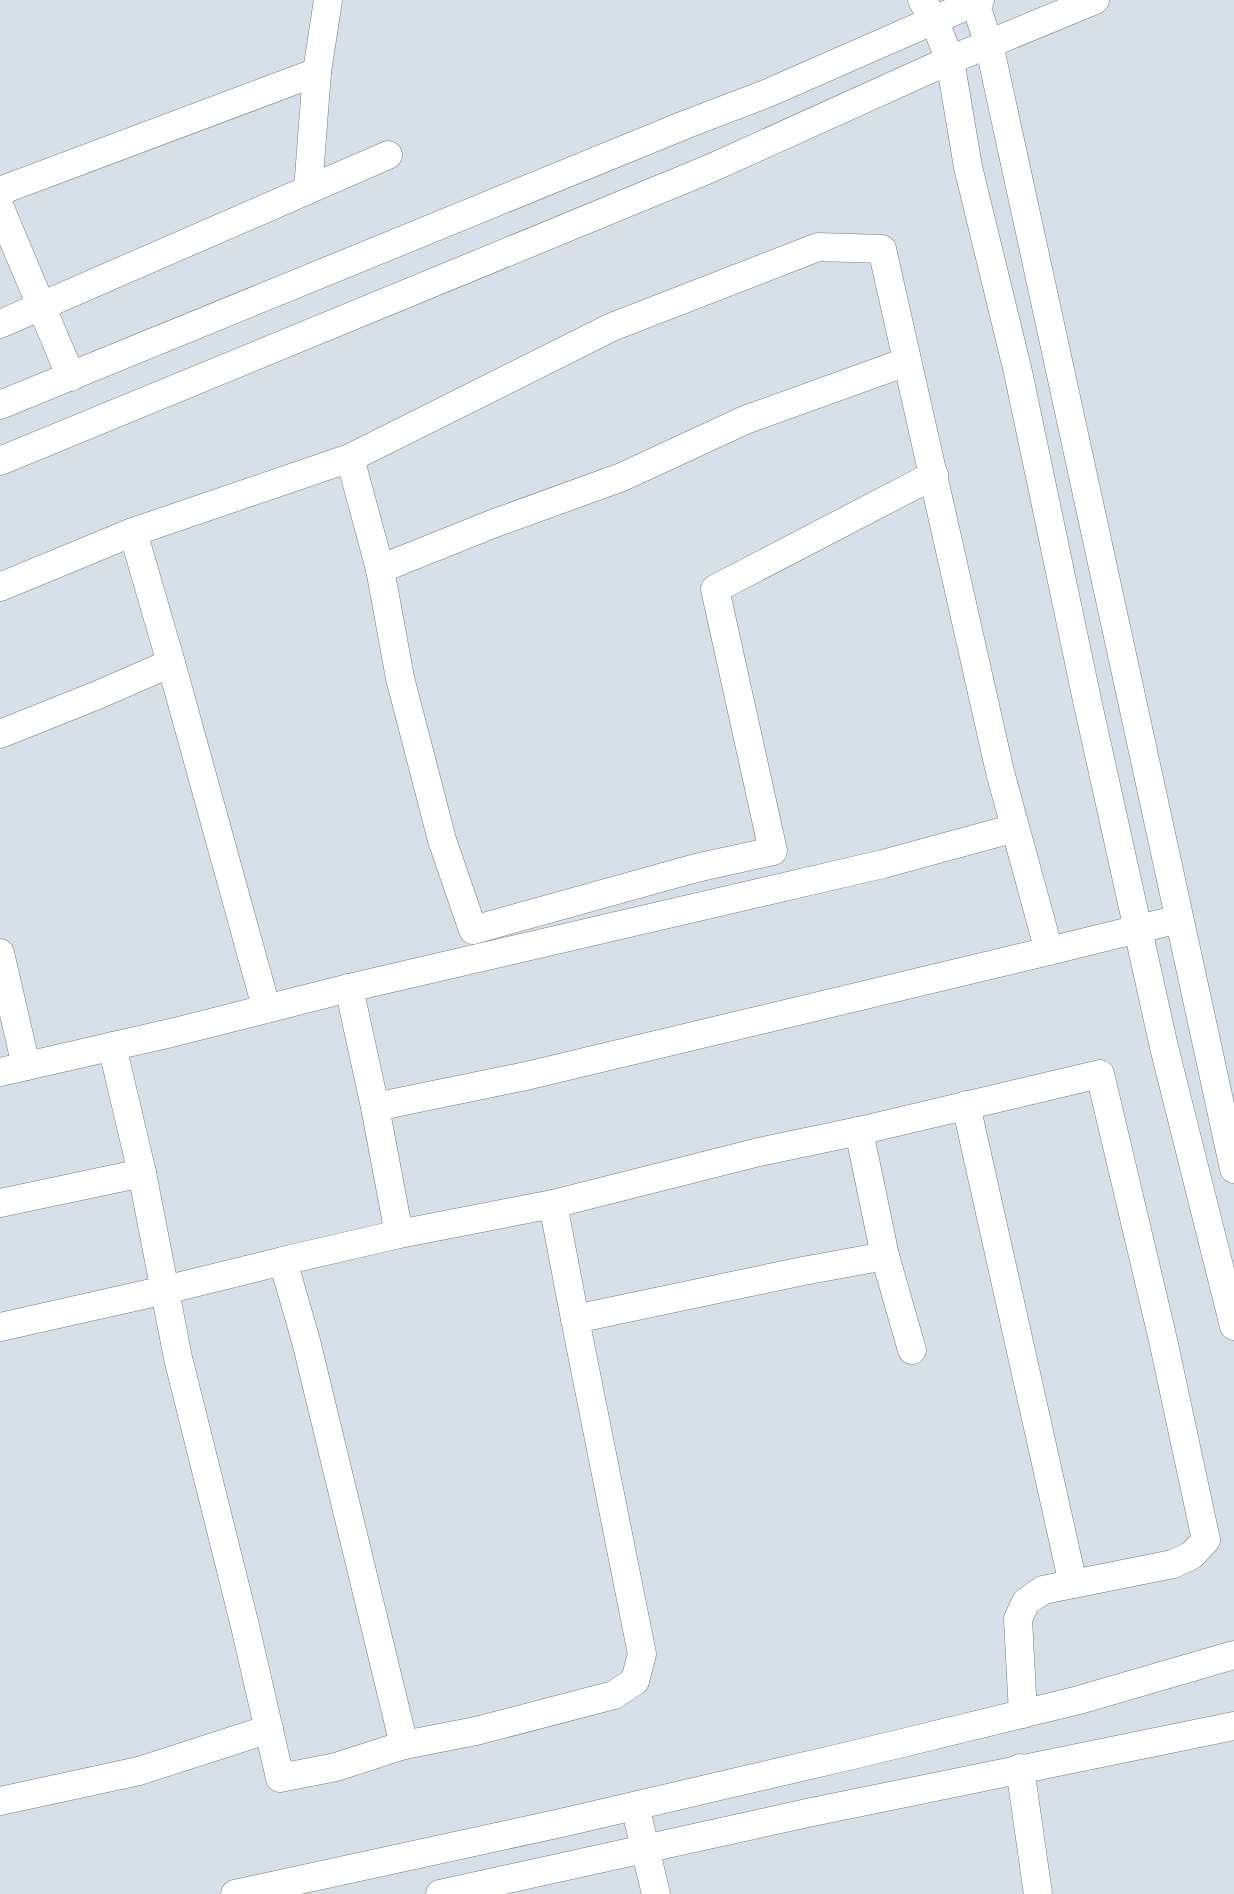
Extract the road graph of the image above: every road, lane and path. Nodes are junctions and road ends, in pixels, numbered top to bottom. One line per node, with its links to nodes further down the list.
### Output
1 (328, 0): 7 (street)
2 (1095, 0): 5 (street)
3 (976, 1): 4 (street); 5 (street)
4 (928, 10): 6 (street); 15 (street)
5 (989, 44): 6 (street); 26 (street)
6 (950, 60): 18 (street); 27 (street)
7 (317, 72): 9 (street); 10 (street)
8 (388, 155): 9 (street)
9 (308, 190): 12 (street)
10 (0, 191)
11 (0, 208): 12 (street)
12 (41, 307): 13 (street); 15 (street)
13 (0, 324)
14 (906, 362): 17 (street); 19 (street); 21 (street)
15 (71, 377): 16 (street)
16 (0, 406)
17 (350, 458): 20 (street); 21 (street)
18 (0, 461)
19 (934, 475): 21 (street); 25 (street)
20 (133, 532): 22 (street); 23 (street)
21 (380, 569)
22 (0, 587)
23 (171, 664): 24 (street); 31 (street)
24 (0, 734)
25 (1015, 828): 28 (street); 30 (street)
26 (1179, 919): 27 (street); 37 (street)
27 (1138, 930): 28 (street); 46 (street)
28 (1049, 951): 35 (street)
29 (0, 953): 33 (street)
30 (349, 988): 31 (street); 35 (street)
31 (266, 1007): 32 (street)
32 (112, 1046): 33 (street); 38 (street)
33 (13, 1069)
34 (966, 1105): 36 (street); 49 (street); 49 (street)
35 (375, 1107): 41 (street)
36 (859, 1131): 40 (street); 42 (street)
37 (1234, 1169)
38 (142, 1173): 39 (street); 44 (street)
39 (0, 1203)
40 (553, 1204): 41 (street); 45 (street)
41 (399, 1234): 43 (street)
42 (885, 1256): 45 (street); 48 (street)
43 (283, 1261): 44 (street); 54 (street)
44 (165, 1290): 47 (street); 53 (street)
45 (575, 1319): 54 (street)
46 (1234, 1326)
47 (0, 1327)
48 (912, 1350)
49 (1073, 1584): 51 (street)
50 (1234, 1655): 51 (street)
51 (1023, 1714): 57 (street)
52 (1234, 1726): 55 (street)
53 (269, 1729): 54 (street); 56 (street)
54 (404, 1746)
55 (1020, 1768): 58 (street); 62 (street)
56 (0, 1801)
57 (635, 1806): 58 (street); 59 (street)
58 (645, 1849): 60 (street); 61 (street)
59 (235, 1894)
60 (440, 1894)
61 (656, 1894)
62 (1038, 1894)

